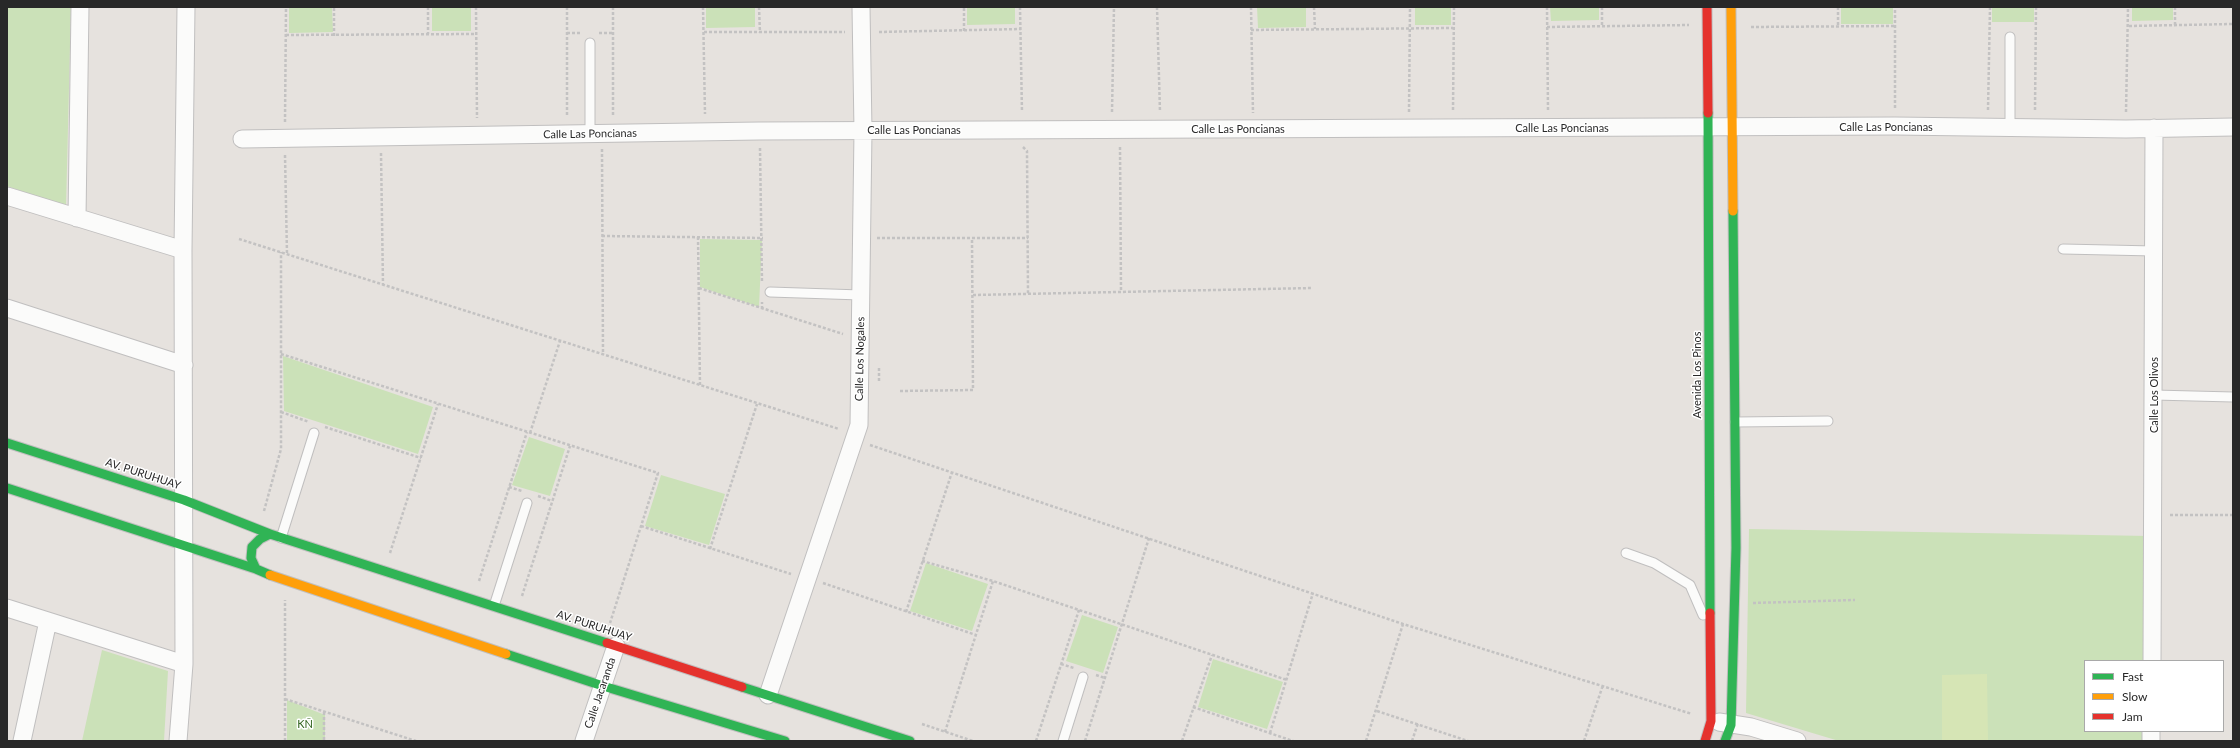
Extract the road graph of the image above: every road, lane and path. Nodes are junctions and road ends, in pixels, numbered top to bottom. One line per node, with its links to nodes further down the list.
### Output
1 (80, 7): 85 (street)
2 (186, 7): 94 (street)
3 (286, 7): 51 (path)
4 (334, 7): 52 (path)
5 (428, 7): 49 (path)
6 (476, 7): 50 (path)
7 (567, 7): 63 (path)
8 (613, 7): 62 (path)
9 (703, 7): 45 (path)
10 (759, 7): 48 (path)
11 (861, 7): 75 (street, Calle Los Nogales)
12 (964, 7): 44 (path)
13 (1020, 7): 41 (path)
14 (1114, 7): 60 (path)
15 (1157, 7): 58 (path)
16 (1251, 7): 43 (path)
17 (1314, 7): 42 (path)
18 (1410, 7): 39 (path)
19 (1454, 7): 40 (path)
20 (1547, 7): 37 (path)
21 (1602, 7): 33 (path)
22 (1707, 7): 30 (main road, Avenida Los Pinos)
23 (1731, 7): 38 (main road)
24 (1838, 7): 34 (path)
25 (1895, 7): 35 (path)
26 (1990, 7): 71 (path)
27 (2036, 7): 69 (path)
28 (2128, 7): 36 (path)
29 (2175, 7): 32 (path)
30 (1707, 24): 33 (path); 67 (main road, Avenida Los Pinos)
31 (2233, 24): 32 (path)
32 (2175, 25): 36 (path)
33 (1602, 26): 37 (path)
34 (1838, 26): 35 (path); 38 (path)
35 (1894, 26): 65 (path)
36 (2128, 26): 74 (path)
37 (1547, 27): 55 (path)
38 (1732, 27): 68 (main road)
39 (1410, 28): 40 (path); 42 (path); 56 (path)
40 (1454, 28): 57 (path)
41 (1021, 29): 44 (path); 76 (path)
42 (1315, 29): 43 (path)
43 (1252, 30): 59 (path)
44 (964, 31): 47 (path)
45 (704, 32): 48 (path); 61 (path)
46 (847, 32): 48 (path)
47 (874, 32)
48 (760, 33)
49 (428, 34): 50 (path); 52 (path)
50 (476, 34): 64 (path)
51 (286, 35): 52 (path); 66 (path)
52 (334, 36)
53 (2010, 37): 72 (lane)
54 (590, 43): 77 (lane)
55 (1548, 115)
56 (1409, 116)
57 (1453, 116)
58 (1160, 117)
59 (1253, 117)
60 (1110, 119)
61 (705, 121)
62 (613, 122)
63 (567, 124)
64 (477, 125)
65 (1895, 126): 68 (street, Calle Las Poncianas); 71 (street, Calle Las Poncianas)
66 (285, 127)
67 (1708, 127): 68 (street, Calle Las Poncianas); 76 (street, Calle Las Poncianas); 167 (main road, Avenida Los Pinos)
68 (1732, 127): 124 (main road)
69 (2034, 127): 72 (street, Calle Las Poncianas); 74 (street, Calle Las Poncianas)
70 (2233, 127): 73 (street, Calle Las Poncianas)
71 (1988, 128): 72 (street, Calle Las Poncianas)
72 (2010, 128)
73 (2154, 128): 74 (street, Calle Las Poncianas); 95 (street, Calle Los Olivos)
74 (2126, 129)
75 (862, 130): 76 (street, Calle Las Poncianas); 77 (street, Calle Las Poncianas); 105 (street, Calle Los Nogales)
76 (1022, 130): 90 (path)
77 (590, 134): 78 (street, Calle Las Poncianas)
78 (242, 139)
79 (1113, 145): 103 (path)
80 (760, 147): 88 (path)
81 (602, 149): 86 (path)
82 (381, 151): 98 (path)
83 (285, 152): 97 (path)
84 (7, 196): 85 (street)
85 (77, 218): 94 (street)
86 (602, 236): 87 (path); 113 (path)
87 (698, 237): 88 (path); 100 (path)
88 (763, 238): 99 (path)
89 (877, 238): 92 (path)
90 (1028, 238): 92 (path); 104 (path)
91 (239, 239): 96 (path)
92 (972, 239): 106 (path)
93 (2063, 249): 95 (lane)
94 (183, 250): 114 (street)
95 (2154, 251): 117 (street, Calle Los Olivos)
96 (281, 252): 97 (path); 112 (path)
97 (287, 254): 98 (path)
98 (383, 285): 111 (path)
99 (762, 286)
100 (699, 288): 109 (path); 115 (path)
101 (1312, 288): 103 (path)
102 (770, 292): 105 (lane)
103 (1121, 292): 104 (path)
104 (1028, 294): 106 (path)
105 (861, 295): 127 (street, Calle Los Nogales)
106 (973, 295): 116 (path)
107 (762, 301): 109 (path)
108 (7, 308): 114 (street)
109 (762, 309): 110 (path)
110 (844, 335)
111 (560, 341): 113 (path); 126 (path)
112 (281, 354): 119 (path); 121 (path)
113 (603, 355): 115 (path)
114 (184, 365): 133 (street)
115 (700, 386): 120 (path)
116 (900, 391)
117 (2154, 395): 118 (lane); 136 (street, Calle Los Olivos)
118 (2233, 397)
119 (438, 404): 126 (path); 130 (path)
120 (757, 404): 127 (path); 143 (path)
121 (281, 412): 123 (path); 135 (path)
122 (1828, 421): 124 (lane)
123 (310, 422)
124 (1735, 422): 182 (main road)
125 (316, 429): 130 (path); 140 (lane)
126 (529, 433): 129 (path); 151 (path)
127 (849, 435): 131 (path); 175 (street, Calle Los Nogales)
128 (7, 442): 133 (main road, AV. PURUHUAY)
129 (570, 446): 138 (path); 154 (path)
130 (421, 458): 144 (path)
131 (952, 472): 141 (path); 146 (path)
132 (7, 488): 142 (main road)
133 (184, 500): 139 (main road, AV. PURUHUAY); 142 (street)
134 (527, 503): 157 (lane)
135 (264, 511)
136 (2153, 515): 137 (path); 169 (street, Calle Los Olivos)
137 (2233, 515)
138 (641, 526): 143 (path); 162 (path)
139 (270, 534): 140 (main road, AV. PURUHUAY); 147 (main road)
140 (281, 538): 157 (main road, AV. PURUHUAY)
141 (1149, 538): 152 (path); 163 (path)
142 (184, 544): 147 (main road); 170 (street)
143 (710, 548): 148 (path)
144 (390, 554)
145 (1626, 554): 167 (lane)
146 (922, 561): 149 (path); 160 (path)
147 (256, 569): 174 (main road)
148 (797, 575)
149 (993, 581): 159 (path); 165 (path)
150 (820, 582): 160 (path)
151 (478, 583)
152 (1313, 593): 164 (path); 172 (path)
153 (285, 596): 176 (path)
154 (522, 597)
155 (1855, 600): 156 (path)
156 (1752, 603)
157 (494, 606): 166 (main road, AV. PURUHUAY)
158 (7, 608): 161 (street)
159 (1079, 610): 163 (path); 195 (path)
160 (906, 612): 165 (path)
161 (48, 621): 170 (street); 187 (street)
162 (609, 624)
163 (1122, 624): 168 (path); 197 (path)
164 (1403, 624): 173 (path); 178 (path)
165 (976, 635): 183 (path)
166 (616, 646): 174 (street, Calle Jacaranda); 175 (main road, AV. PURUHUAY)
167 (1711, 651): 180 (main road, Avenida Los Pinos)
168 (1212, 655): 172 (path); 177 (path)
169 (2152, 660)
170 (184, 664): 188 (street)
171 (1083, 677): 196 (lane)
172 (1287, 680): 184 (path)
173 (1603, 685): 180 (path); 203 (path)
174 (603, 686): 192 (street, Calle Jacaranda); 193 (main road)
175 (768, 695): 194 (main road, AV. PURUHUAY)
176 (285, 699): 179 (path); 189 (path)
177 (1193, 706): 184 (path); 198 (path)
178 (1377, 711): 181 (path); 200 (path)
179 (324, 712): 190 (path); 191 (path)
180 (1711, 721): 182 (street); 204 (main road, Avenida Los Pinos)
181 (1418, 724): 201 (path); 202 (path)
182 (1731, 725): 205 (main road); 206 (street)
183 (946, 732)
184 (1270, 733): 199 (path)
185 (7, 739): 186 (street)
186 (13, 741)
187 (22, 741)
188 (178, 741)
189 (285, 741)
190 (324, 741)
191 (416, 741)
192 (584, 741)
193 (785, 741)
194 (910, 741)
195 (1036, 741)
196 (1063, 741)
197 (1085, 741)
198 (1182, 741)
199 (1293, 741)
200 (1366, 741)
201 (1412, 741)
202 (1468, 741)
203 (1584, 741)
204 (1705, 741)
205 (1725, 741)
206 (1797, 741)

